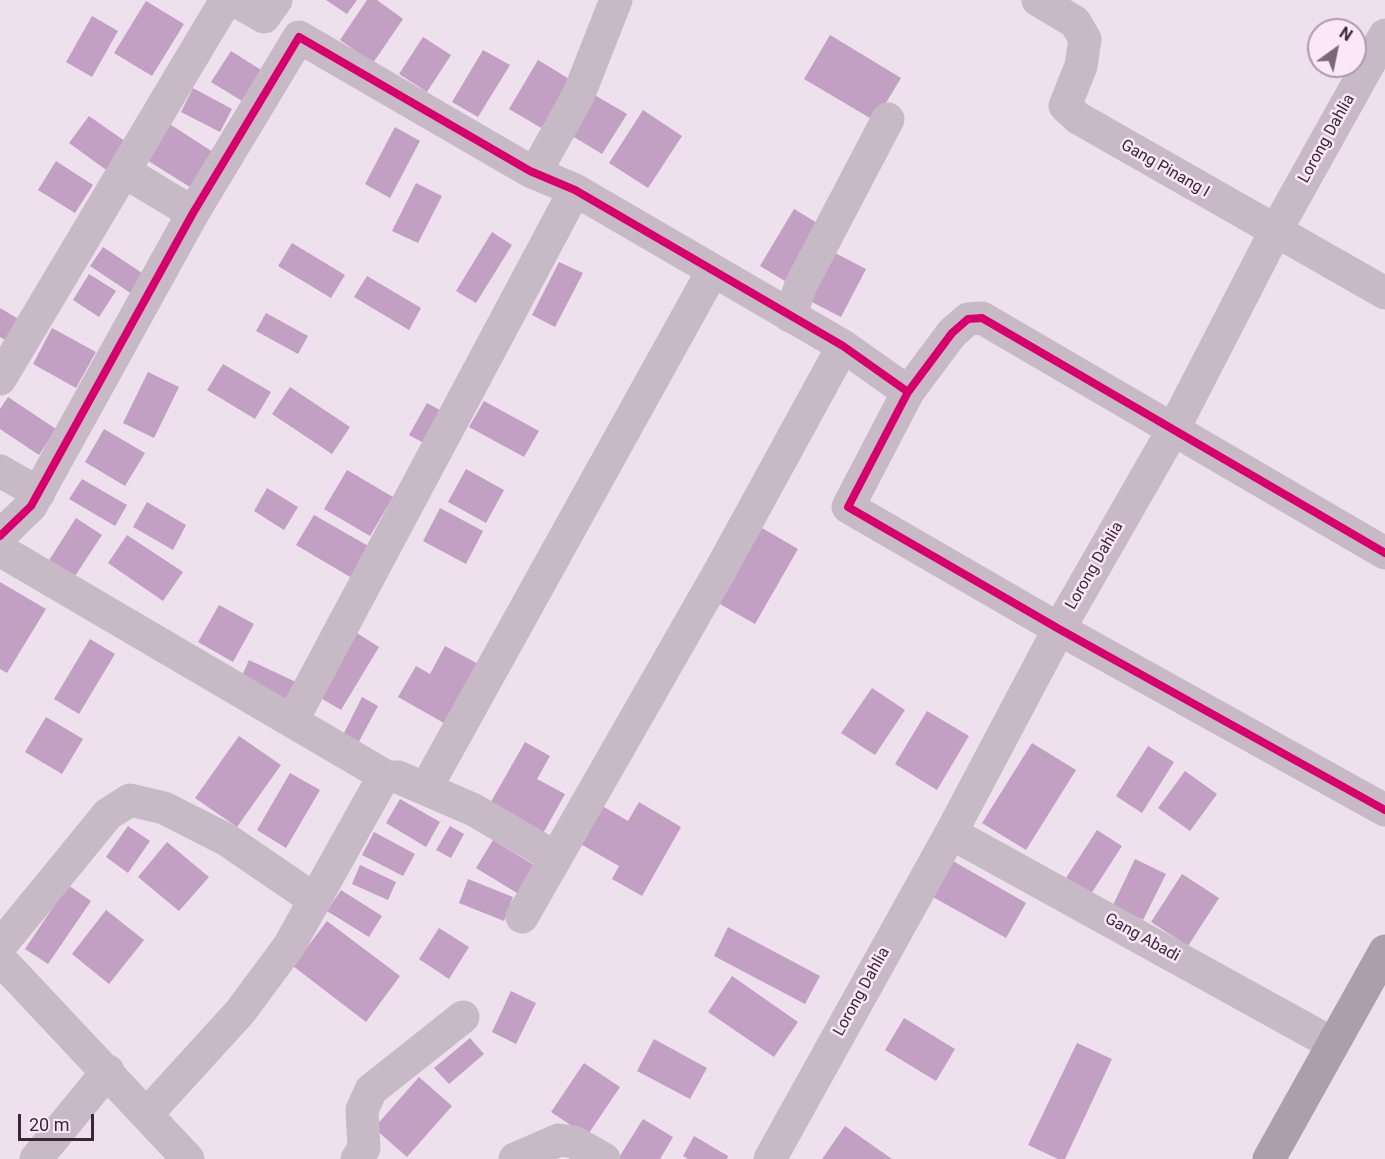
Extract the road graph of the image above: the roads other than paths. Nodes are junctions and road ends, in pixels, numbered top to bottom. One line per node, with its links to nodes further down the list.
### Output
1 (226, 0): 9 (street)
2 (234, 0): 5 (street)
3 (615, 0): 10 (street)
4 (1038, 0): 13 (street, Gang Pinang I)
5 (270, 9): 6 (street)
6 (299, 37): 10 (street); 12 (street)
7 (1384, 40): 13 (street, Lorong Dahlia)
8 (888, 119): 16 (street)
9 (125, 172): 12 (street); 18 (street)
10 (535, 173): 11 (street)
11 (575, 190): 14 (street); 27 (street)
12 (193, 213): 22 (street)
13 (1275, 232): 15 (street, Gang Pinang I); 20 (street, Lorong Dahlia)
14 (712, 272): 16 (street); 29 (street)
15 (1385, 293)
16 (790, 316): 17 (street)
17 (843, 346): 19 (street); 32 (street)
18 (0, 380)
19 (908, 393): 20 (street); 26 (street)
20 (1173, 430): 25 (street); 26 (street, Lorong Dahlia)
21 (0, 471): 22 (street)
22 (39, 493): 23 (street)
23 (0, 536)
24 (0, 550): 27 (street)
25 (1385, 553)
26 (1059, 629): 30 (street); 31 (street, Lorong Dahlia)
27 (292, 721): 28 (street)
28 (387, 777): 29 (street); 33 (street)
29 (426, 788): 32 (street)
30 (1385, 810)
31 (951, 833): 39 (street, Gang Abadi); 42 (street, Lorong Dahlia)
32 (555, 858): 34 (street)
33 (315, 900): 35 (street); 41 (street)
34 (522, 917)
35 (0, 946)
36 (1385, 951): 39 (main road)
37 (0, 959): 40 (street)
38 (463, 1017): 45 (street)
39 (1333, 1044): 48 (main road)
40 (108, 1071): 41 (street); 43 (street)
41 (147, 1114): 44 (street)
42 (781, 1153)
43 (36, 1159)
44 (188, 1159)
45 (357, 1159)
46 (515, 1159): 47 (street)
47 (604, 1159)
48 (1269, 1159)

